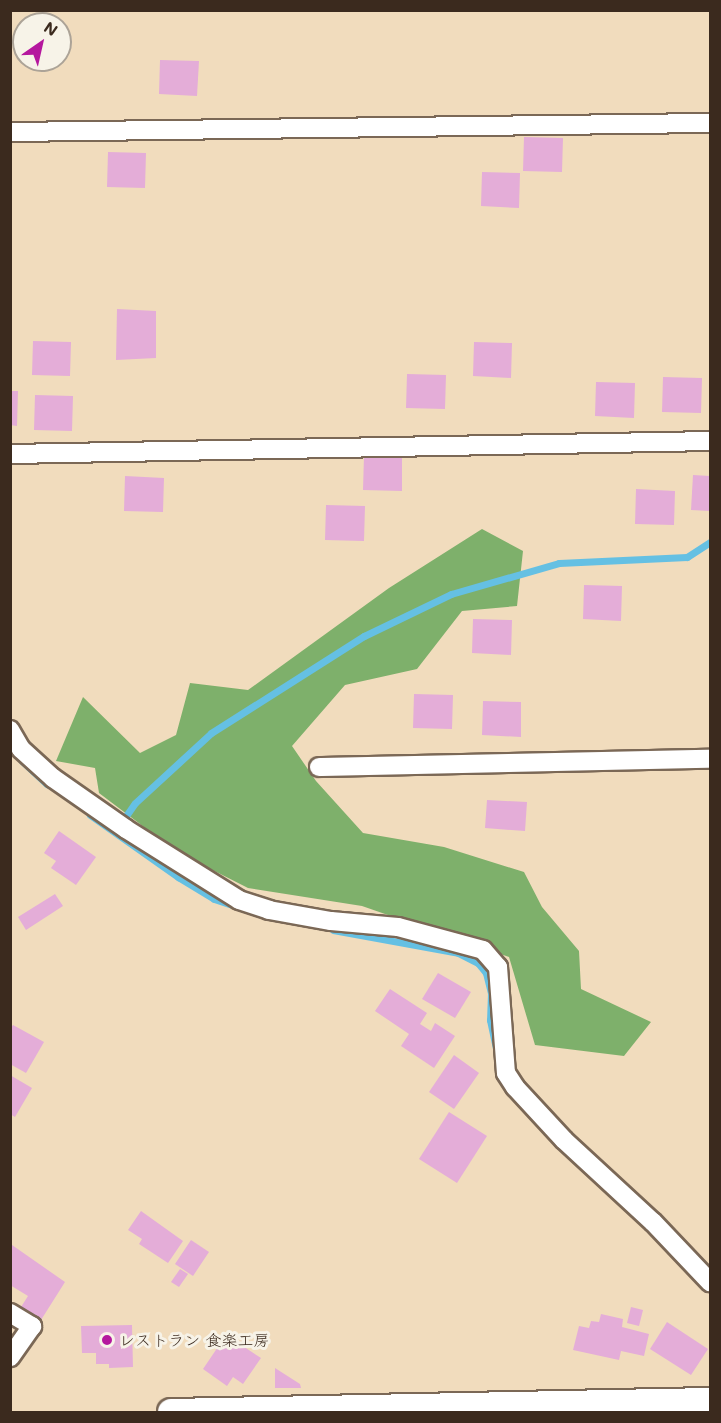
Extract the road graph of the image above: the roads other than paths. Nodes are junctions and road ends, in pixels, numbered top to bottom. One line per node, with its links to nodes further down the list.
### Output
1 (711, 123): 2 (street)
2 (10, 132)
3 (711, 441): 4 (street)
4 (10, 454)
5 (10, 730): 8 (street)
6 (711, 759): 7 (street)
7 (319, 766)
8 (711, 1282)
9 (10, 1313): 10 (street)
10 (10, 1357)
11 (711, 1401): 12 (main road)
12 (251, 1412): 13 (main road)
13 (171, 1413)

